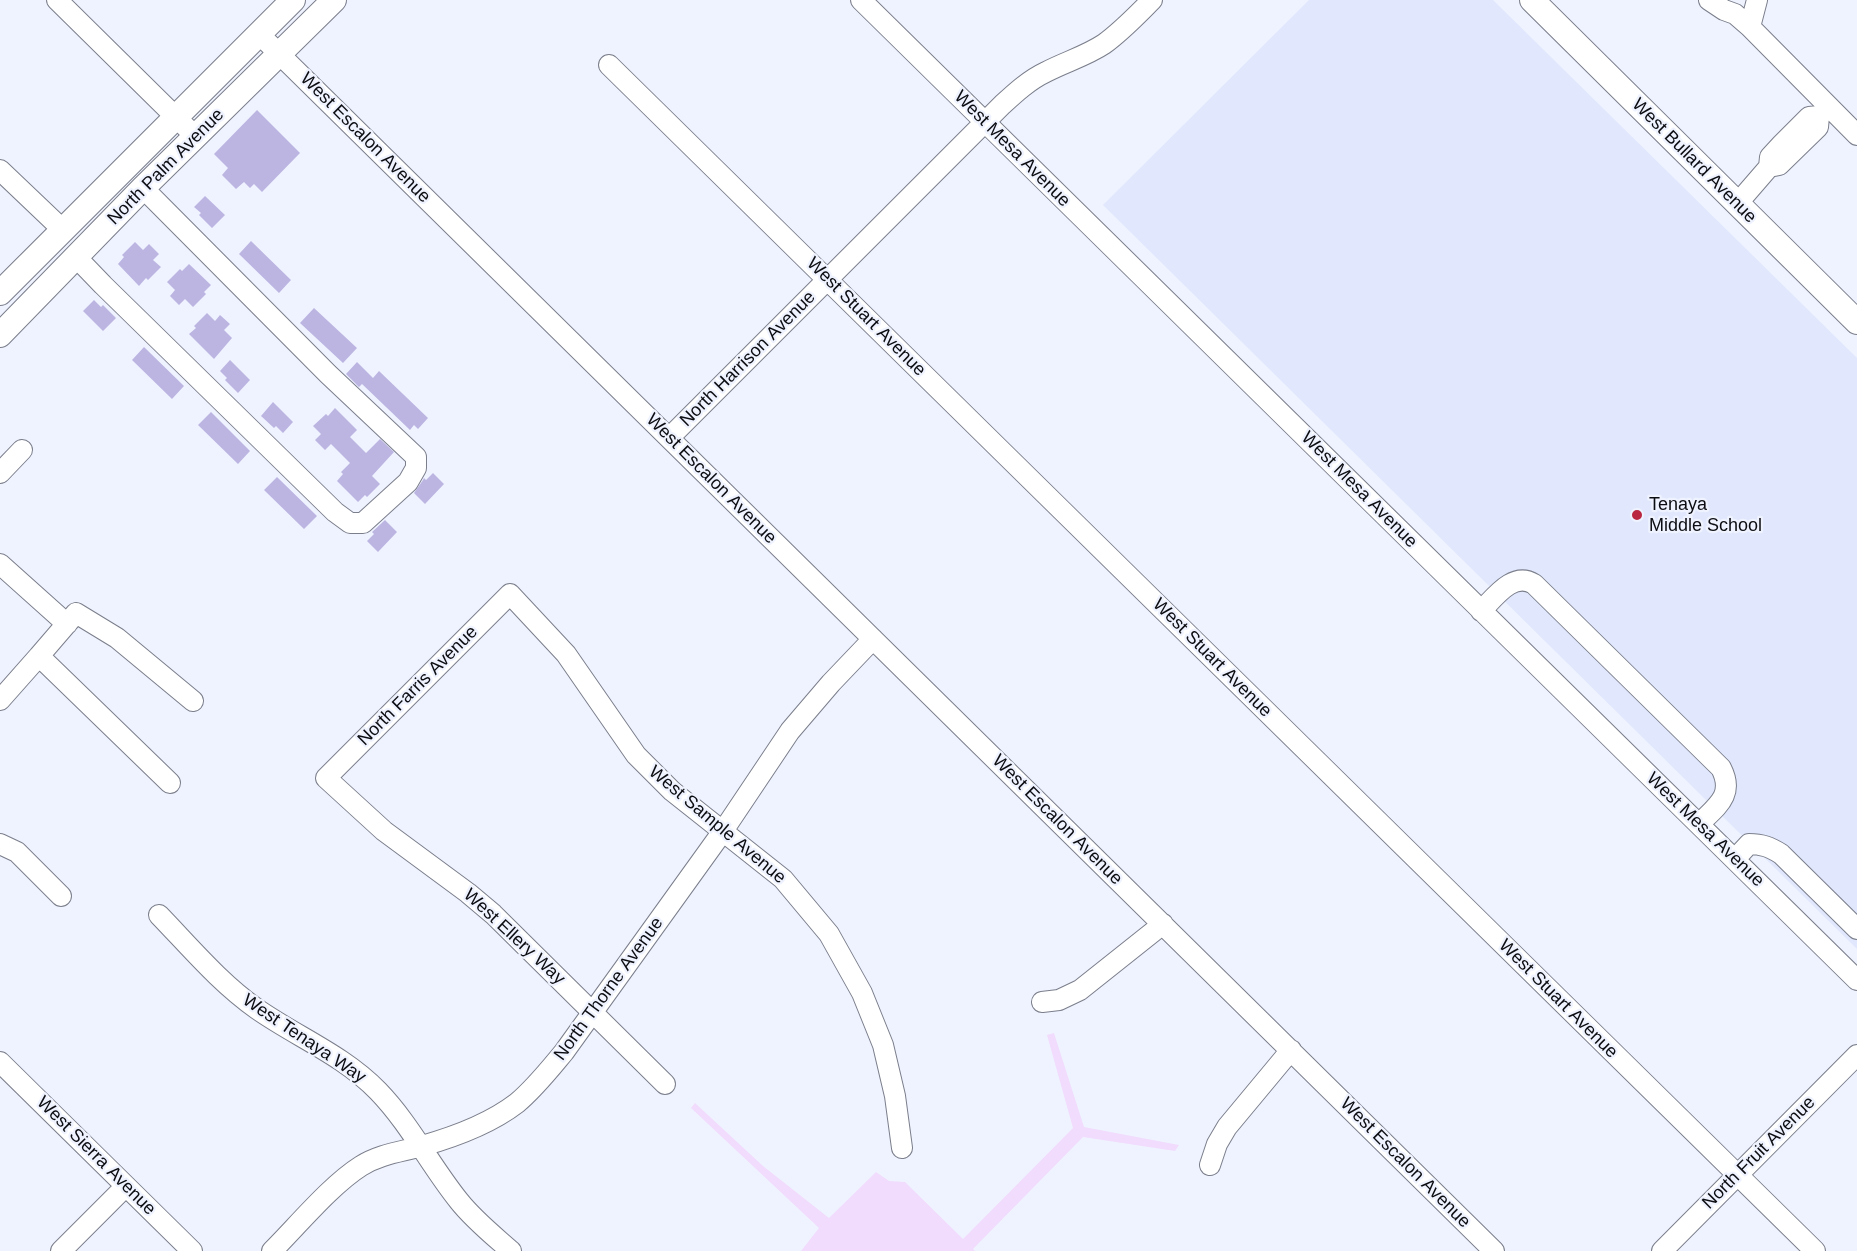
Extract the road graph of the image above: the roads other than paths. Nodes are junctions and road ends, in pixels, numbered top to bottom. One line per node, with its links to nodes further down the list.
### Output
1 (57, 0): 14 (street)
2 (293, 0): 10 (main road, North Palm Avenue)
3 (334, 0): 11 (main road, North Palm Avenue)
4 (861, 0): 15 (street, West Mesa Avenue)
5 (1152, 0): 15 (street, North Harrison Avenue)
6 (1532, 0): 20 (main road, West Bullard Avenue)
7 (1709, 0): 9 (street)
8 (1758, 0): 9 (street)
9 (1750, 27): 13 (street)
10 (259, 34): 11 (street, West Escalon Avenue); 14 (main road, North Palm Avenue)
11 (280, 54): 17 (main road, North Palm Avenue); 27 (street, West Escalon Avenue)
12 (609, 65): 23 (street, West Stuart Avenue)
13 (1824, 111): 16 (street); 20 (street)
14 (177, 117): 17 (street); 21 (main road, North Palm Avenue)
15 (985, 122): 23 (street, North Harrison Avenue); 32 (street, West Mesa Avenue)
16 (1857, 135)
17 (196, 136): 19 (main road, North Palm Avenue)
18 (0, 170): 21 (street)
19 (143, 188): 22 (main road, North Palm Avenue); 22 (street)
20 (1737, 204): 25 (main road, West Bullard Avenue)
21 (63, 230): 24 (main road, North Palm Avenue)
22 (76, 257): 26 (main road, North Palm Avenue)
23 (828, 279): 27 (street, North Harrison Avenue); 58 (street, West Stuart Avenue)
24 (0, 293)
25 (1857, 322)
26 (0, 335)
27 (669, 438): 34 (street, West Escalon Avenue)
28 (22, 450): 29 (street)
29 (0, 473)
30 (0, 564): 33 (street)
31 (510, 594): 38 (street, North Farris Avenue); 41 (street, West Sample Avenue)
32 (1481, 611): 40 (street, West Mesa Avenue); 40 (street)
33 (67, 624): 35 (street); 37 (street)
34 (873, 639): 41 (street, North Thorne Avenue); 46 (street, West Escalon Avenue)
35 (39, 656): 36 (street); 39 (street)
36 (0, 700)
37 (193, 701)
38 (326, 778): 50 (street, West Ellery Way)
39 (170, 783)
40 (1699, 824): 43 (street, West Mesa Avenue)
41 (723, 831): 50 (street, North Thorne Avenue); 56 (street, West Sample Avenue)
42 (0, 844): 44 (street)
43 (1735, 859): 47 (street); 48 (street, West Mesa Avenue)
44 (61, 896)
45 (159, 915): 55 (street, West Tenaya Way)
46 (1163, 924): 49 (street); 51 (street, West Escalon Avenue)
47 (1857, 929)
48 (1857, 980)
49 (1042, 1002)
50 (593, 1011): 54 (street, West Ellery Way); 55 (street, North Thorne Avenue)
51 (1290, 1050): 57 (street); 64 (street, West Escalon Avenue)
52 (1857, 1055): 58 (street, North Fruit Avenue)
53 (0, 1062): 59 (street, West Sierra Avenue)
54 (665, 1084)
55 (421, 1146): 62 (street, North Thorne Avenue); 63 (street, West Tenaya Way)
56 (902, 1148)
57 (1210, 1165)
58 (1737, 1175): 65 (street, North Fruit Avenue); 66 (street, West Stuart Avenue)
59 (126, 1186): 60 (street); 61 (street, West Sierra Avenue)
60 (61, 1251)
61 (192, 1251)
62 (272, 1251)
63 (511, 1251)
64 (1494, 1251)
65 (1662, 1251)
66 (1815, 1251)

